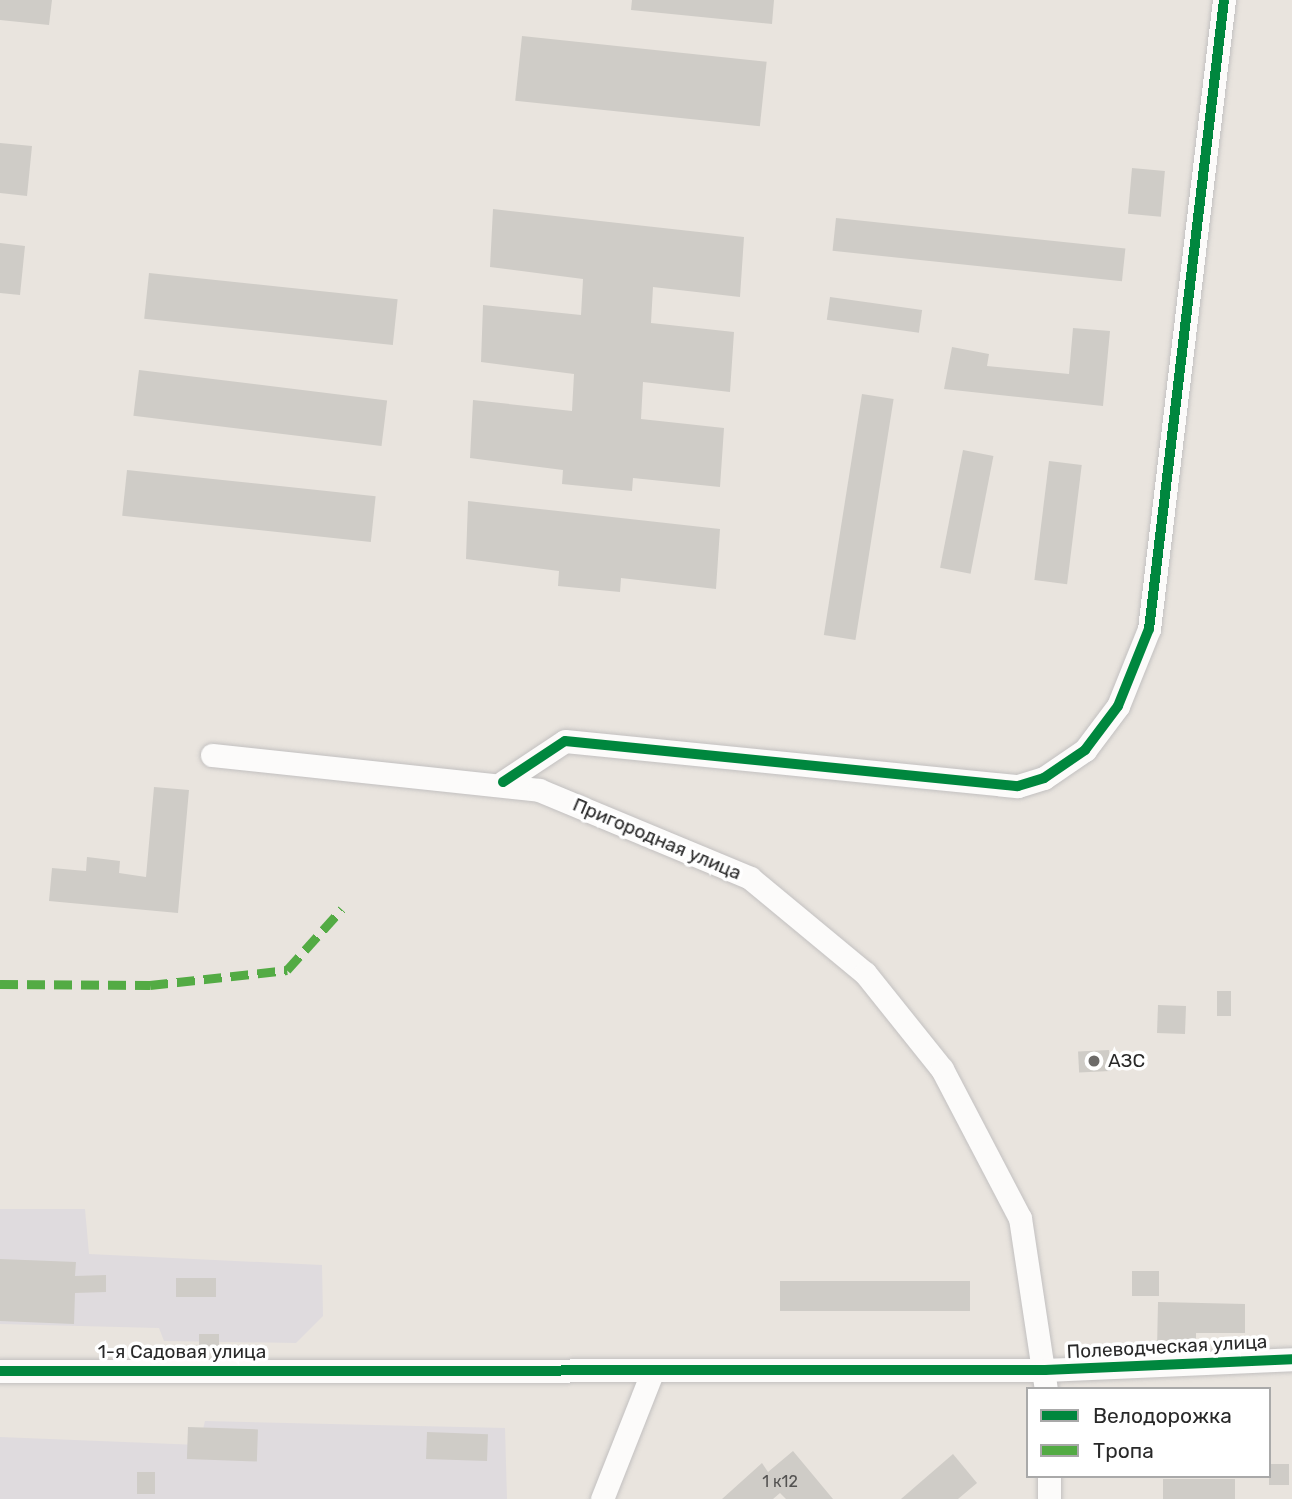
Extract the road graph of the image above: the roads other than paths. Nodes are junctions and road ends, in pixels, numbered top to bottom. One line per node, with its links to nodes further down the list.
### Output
1 (1224, 0): 3 (street)
2 (212, 755): 3 (street, Пригородная улица)
3 (503, 782): 7 (street, Пригородная улица)
4 (1292, 1359): 7 (street, Полеводческая улица)
5 (0, 1371): 6 (street, 1-я Садовая улица)
6 (652, 1373): 7 (street, Полеводческая улица); 9 (street)
7 (1045, 1379)
8 (1049, 1478): 10 (street)
9 (602, 1499)
10 (1049, 1499)

